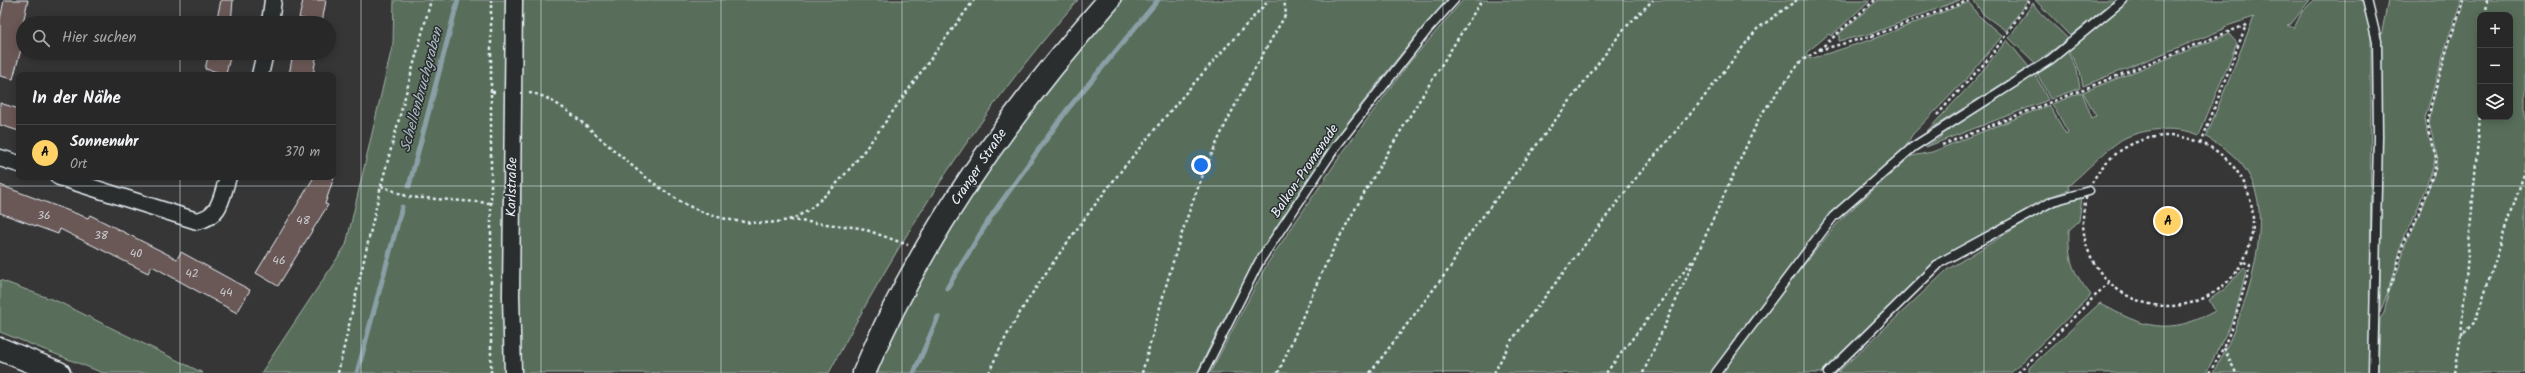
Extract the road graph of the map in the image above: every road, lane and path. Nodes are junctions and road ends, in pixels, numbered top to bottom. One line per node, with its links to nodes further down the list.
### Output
1 (273, 0): 21 (street)
2 (431, 0): 36 (path)
3 (492, 0): 25 (path)
4 (514, 0): 26 (street, Karlstraße)
5 (974, 0): 39 (path)
6 (1109, 0): 40 (main road, Cranger Straße)
7 (1269, 0): 55 (path)
8 (1284, 0): 56 (path)
9 (1454, 0): 57 (lane, Balkon-Promenade)
10 (1482, 0): 58 (path)
11 (1653, 0): 59 (path)
12 (1797, 0): 60 (path)
13 (1875, 0): 22 (path)
14 (1970, 0): 22 (path)
15 (2030, 0): 28 (path)
16 (2123, 0): 30 (lane)
17 (2367, 0): 44 (lane)
18 (2464, 0): 44 (path)
19 (2487, 0): 20 (path)
20 (2486, 12)
21 (271, 16)
22 (1819, 50): 41 (path)
23 (263, 60): 24 (street)
24 (261, 72)
25 (491, 92): 26 (path); 38 (path)
26 (513, 92): 39 (path); 52 (street, Karlstraße)
27 (2480, 120): 45 (path)
28 (1932, 121)
29 (2201, 143): 30 (path); 37 (path); 42 (path)
30 (1913, 147): 63 (lane)
31 (0, 158): 32 (street)
32 (16, 163)
33 (2525, 171): 45 (path)
34 (68, 180): 35 (street)
35 (227, 180)
36 (381, 186): 38 (path); 50 (path)
37 (2089, 190): 43 (path); 64 (lane)
38 (491, 203): 51 (path)
39 (789, 220): 40 (path)
40 (925, 251): 48 (main road, Cranger Straße)
41 (1696, 256): 61 (path); 62 (path)
42 (2244, 262): 43 (path); 46 (path)
43 (2109, 282): 65 (path)
44 (2375, 323): 68 (lane)
45 (2461, 335): 69 (path)
46 (2224, 348): 66 (path); 67 (path)
47 (0, 349): 49 (main road)
48 (873, 350): 53 (main road, Cranger Straße); 54 (main road, Cranger Straße)
49 (59, 373)
50 (338, 373)
51 (491, 373)
52 (513, 373)
53 (852, 373)
54 (864, 373)
55 (989, 373)
56 (1142, 373)
57 (1203, 373)
58 (1278, 373)
59 (1370, 373)
60 (1494, 373)
61 (1606, 373)
62 (1643, 373)
63 (1716, 373)
64 (1828, 373)
65 (2018, 373)
66 (2209, 373)
67 (2236, 373)
68 (2373, 373)
69 (2455, 373)

